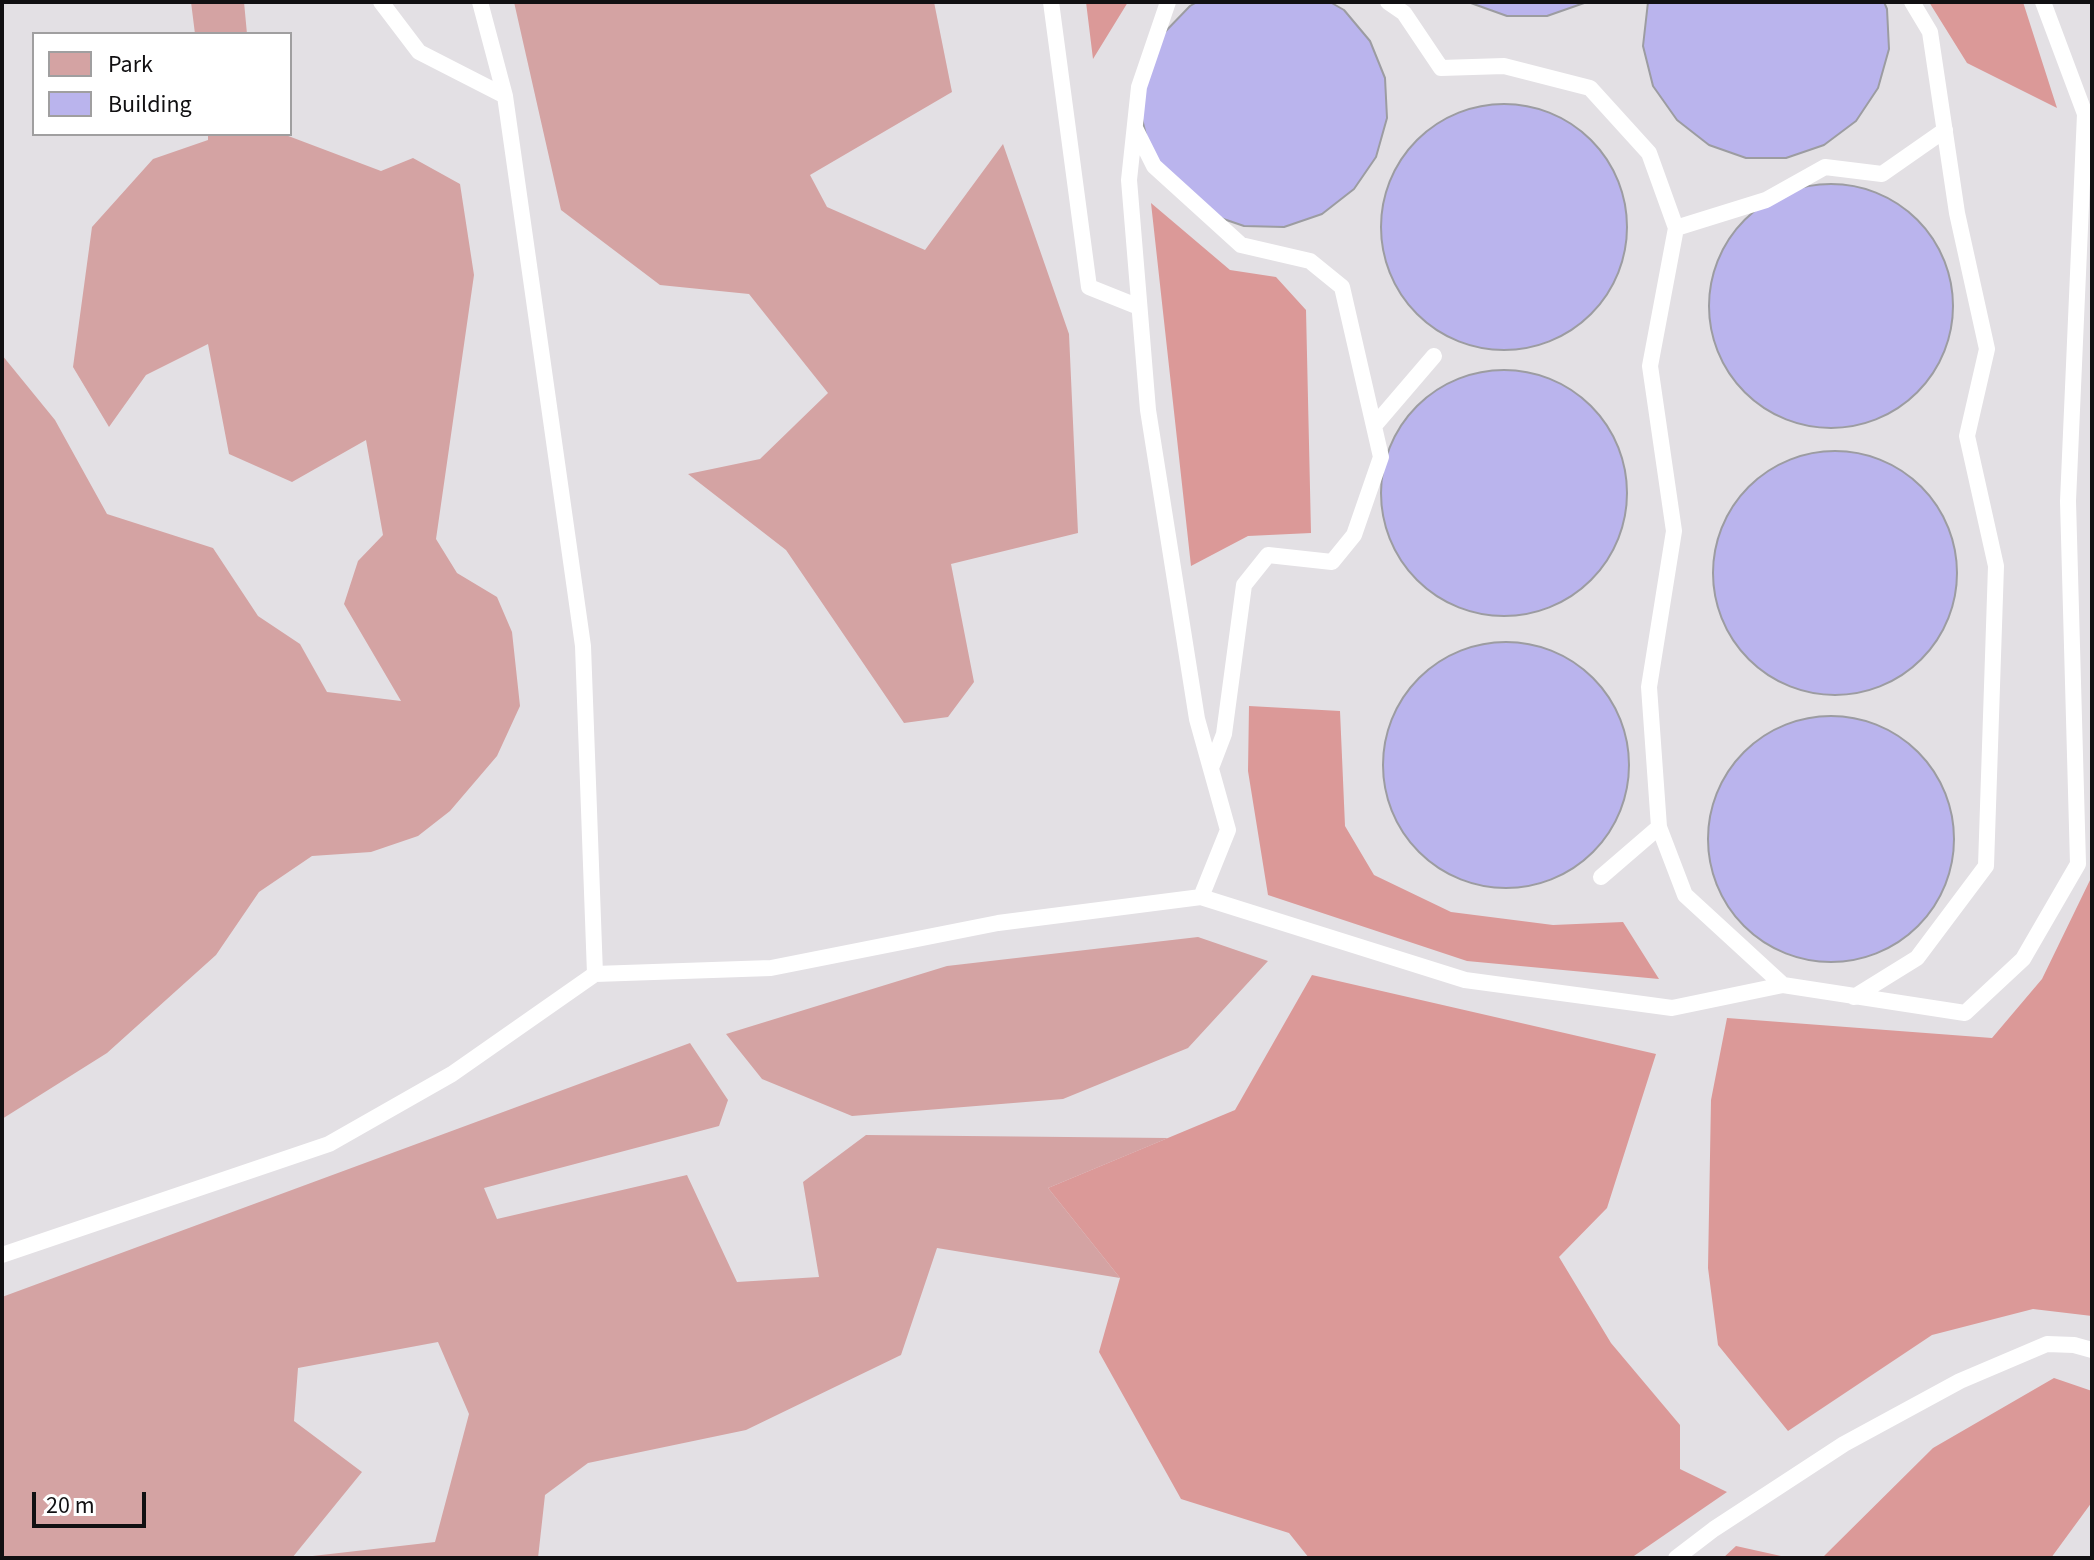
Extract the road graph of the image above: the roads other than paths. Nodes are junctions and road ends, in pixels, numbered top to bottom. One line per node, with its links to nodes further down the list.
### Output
1 (381, 2): 8 (lane)
2 (480, 2): 8 (lane)
3 (1051, 2): 12 (lane)
4 (1168, 2): 9 (lane)
5 (1388, 2): 11 (lane)
6 (1912, 2): 10 (lane)
7 (2043, 2): 21 (lane)
8 (505, 96): 19 (lane)
9 (1135, 128): 12 (lane); 14 (lane)
10 (1945, 130): 11 (lane); 21 (lane)
11 (1676, 228): 16 (lane)
12 (1139, 307): 15 (lane)
13 (1434, 356): 14 (lane)
14 (1374, 426): 15 (lane)
15 (1211, 768): 18 (lane)
16 (1659, 827): 17 (lane); 20 (lane)
17 (1601, 877)
18 (1201, 897): 19 (lane); 20 (lane)
19 (595, 974): 22 (lane)
20 (1783, 985): 21 (lane)
21 (1854, 997)
22 (2, 1255)
23 (2092, 1350): 24 (lane)
24 (1676, 1558)

